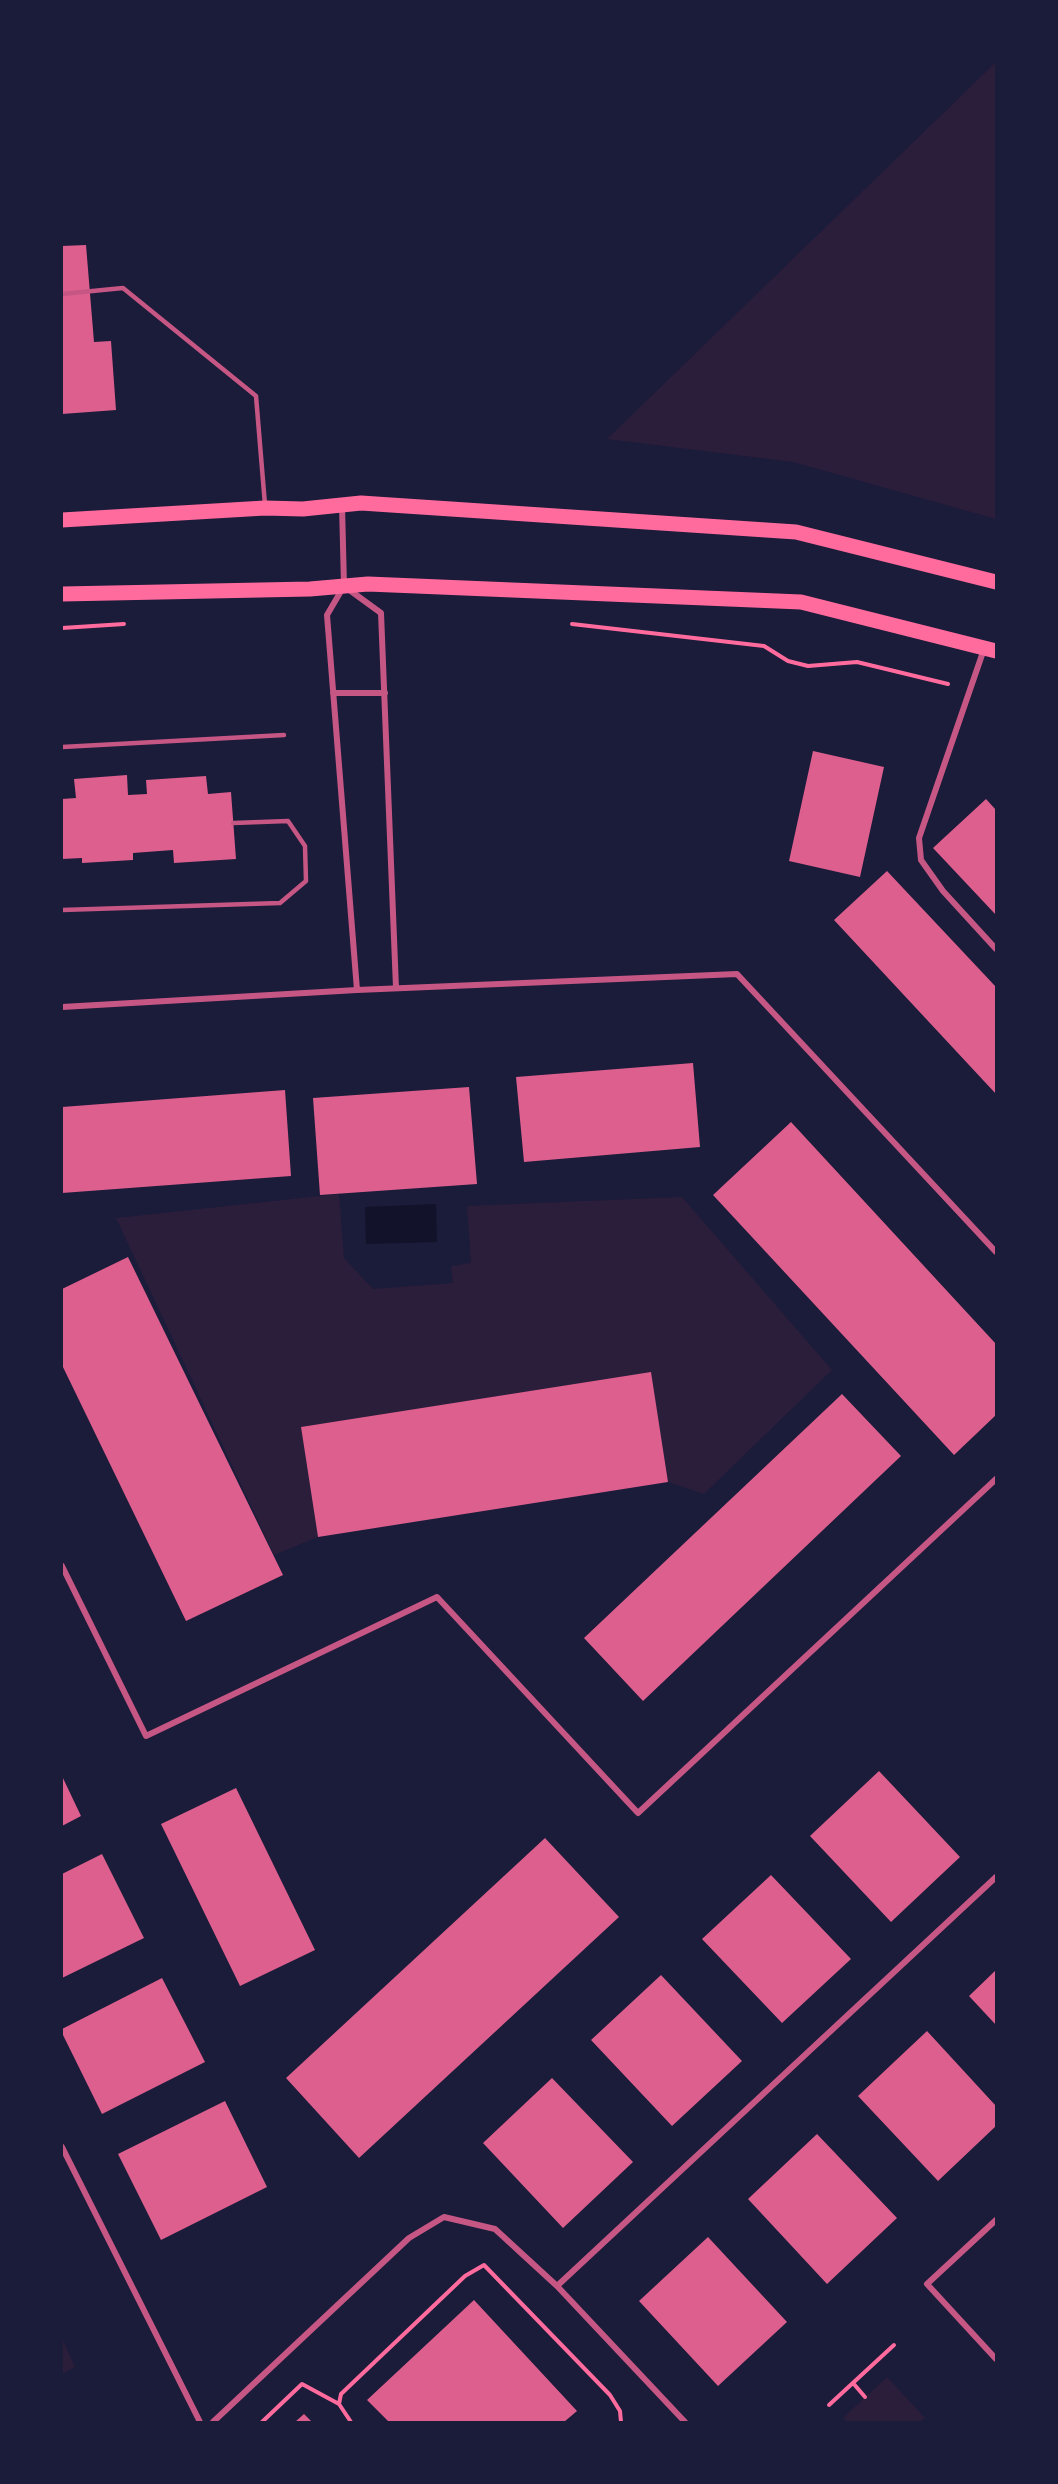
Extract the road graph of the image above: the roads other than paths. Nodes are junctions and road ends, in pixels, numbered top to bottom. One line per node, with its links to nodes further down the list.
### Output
1 (62, 294): 3 (lane)
2 (342, 505): 3 (main road); 5 (main road); 6 (street)
3 (265, 508): 4 (main road)
4 (62, 520)
5 (996, 582)
6 (344, 586): 7 (main road); 8 (main road); 9 (street); 10 (street)
7 (62, 594)
8 (990, 649): 15 (street)
9 (333, 693): 10 (street); 17 (street)
10 (385, 693): 16 (street)
11 (284, 735): 12 (lane)
12 (62, 747)
13 (233, 823): 14 (lane)
14 (62, 910)
15 (996, 949)
16 (396, 988): 17 (street); 19 (street)
17 (357, 990): 18 (street)
18 (62, 1007)
19 (996, 1252)
20 (996, 1479): 21 (street)
21 (62, 1566)
22 (996, 1877): 25 (street)
23 (62, 2147): 27 (street)
24 (996, 2220): 26 (street)
25 (557, 2286): 28 (street); 29 (street)
26 (996, 2359)
27 (200, 2422)
28 (213, 2422)
29 (685, 2422)

